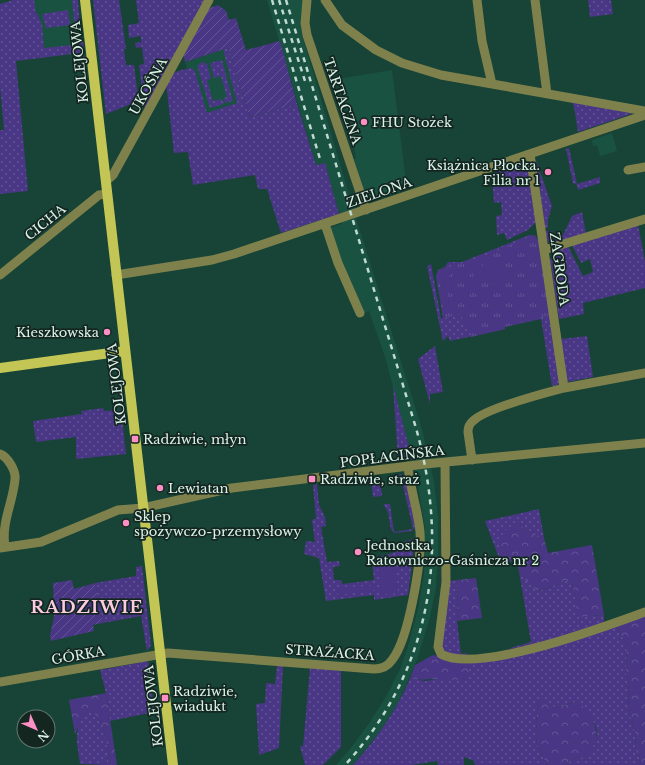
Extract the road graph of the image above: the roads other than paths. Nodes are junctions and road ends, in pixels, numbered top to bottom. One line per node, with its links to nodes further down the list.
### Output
1 (85, 0): 14 (main road, KOLEJOWA)
2 (209, 0): 14 (street, UKOŚNA)
3 (307, 0): 16 (street, TARTACZNA)
4 (325, 0): 7 (street)
5 (477, 0): 7 (street)
6 (535, 0): 8 (street)
7 (492, 84): 8 (street)
8 (547, 94): 9 (street)
9 (645, 111)
10 (645, 115): 11 (street, ZIELONA)
11 (530, 154): 16 (street, ZIELONA); 19 (street, ZAGRODA)
12 (645, 167): 13 (street)
13 (628, 170)
14 (106, 181): 15 (main road, KOLEJOWA)
15 (107, 194): 20 (street, CICHA); 21 (main road, KOLEJOWA)
16 (366, 210): 18 (street, ZIELONA)
17 (645, 219): 19 (street)
18 (325, 224): 21 (street, ZIELONA); 22 (street)
19 (544, 250): 26 (street, ZAGRODA)
20 (0, 275)
21 (116, 275): 23 (main road, KOLEJOWA)
22 (360, 313)
23 (125, 352): 24 (main road); 32 (main road, KOLEJOWA)
24 (0, 368)
25 (645, 372): 26 (street)
26 (564, 388): 29 (street)
27 (645, 443): 29 (street, POPŁACIŃSKA)
28 (0, 454): 33 (street)
29 (472, 460): 30 (street, POPŁACIŃSKA)
30 (445, 463): 31 (street, POPŁACIŃSKA); 34 (street)
31 (408, 466): 32 (street, POPŁACIŃSKA); 35 (street, STRAŻACKA)
32 (143, 508): 33 (street, POPŁACIŃSKA); 35 (main road, KOLEJOWA)
33 (2, 548)
34 (645, 612)
35 (160, 654): 36 (street, GÓRKA); 37 (main road, KOLEJOWA)
36 (0, 682)
37 (172, 765)

